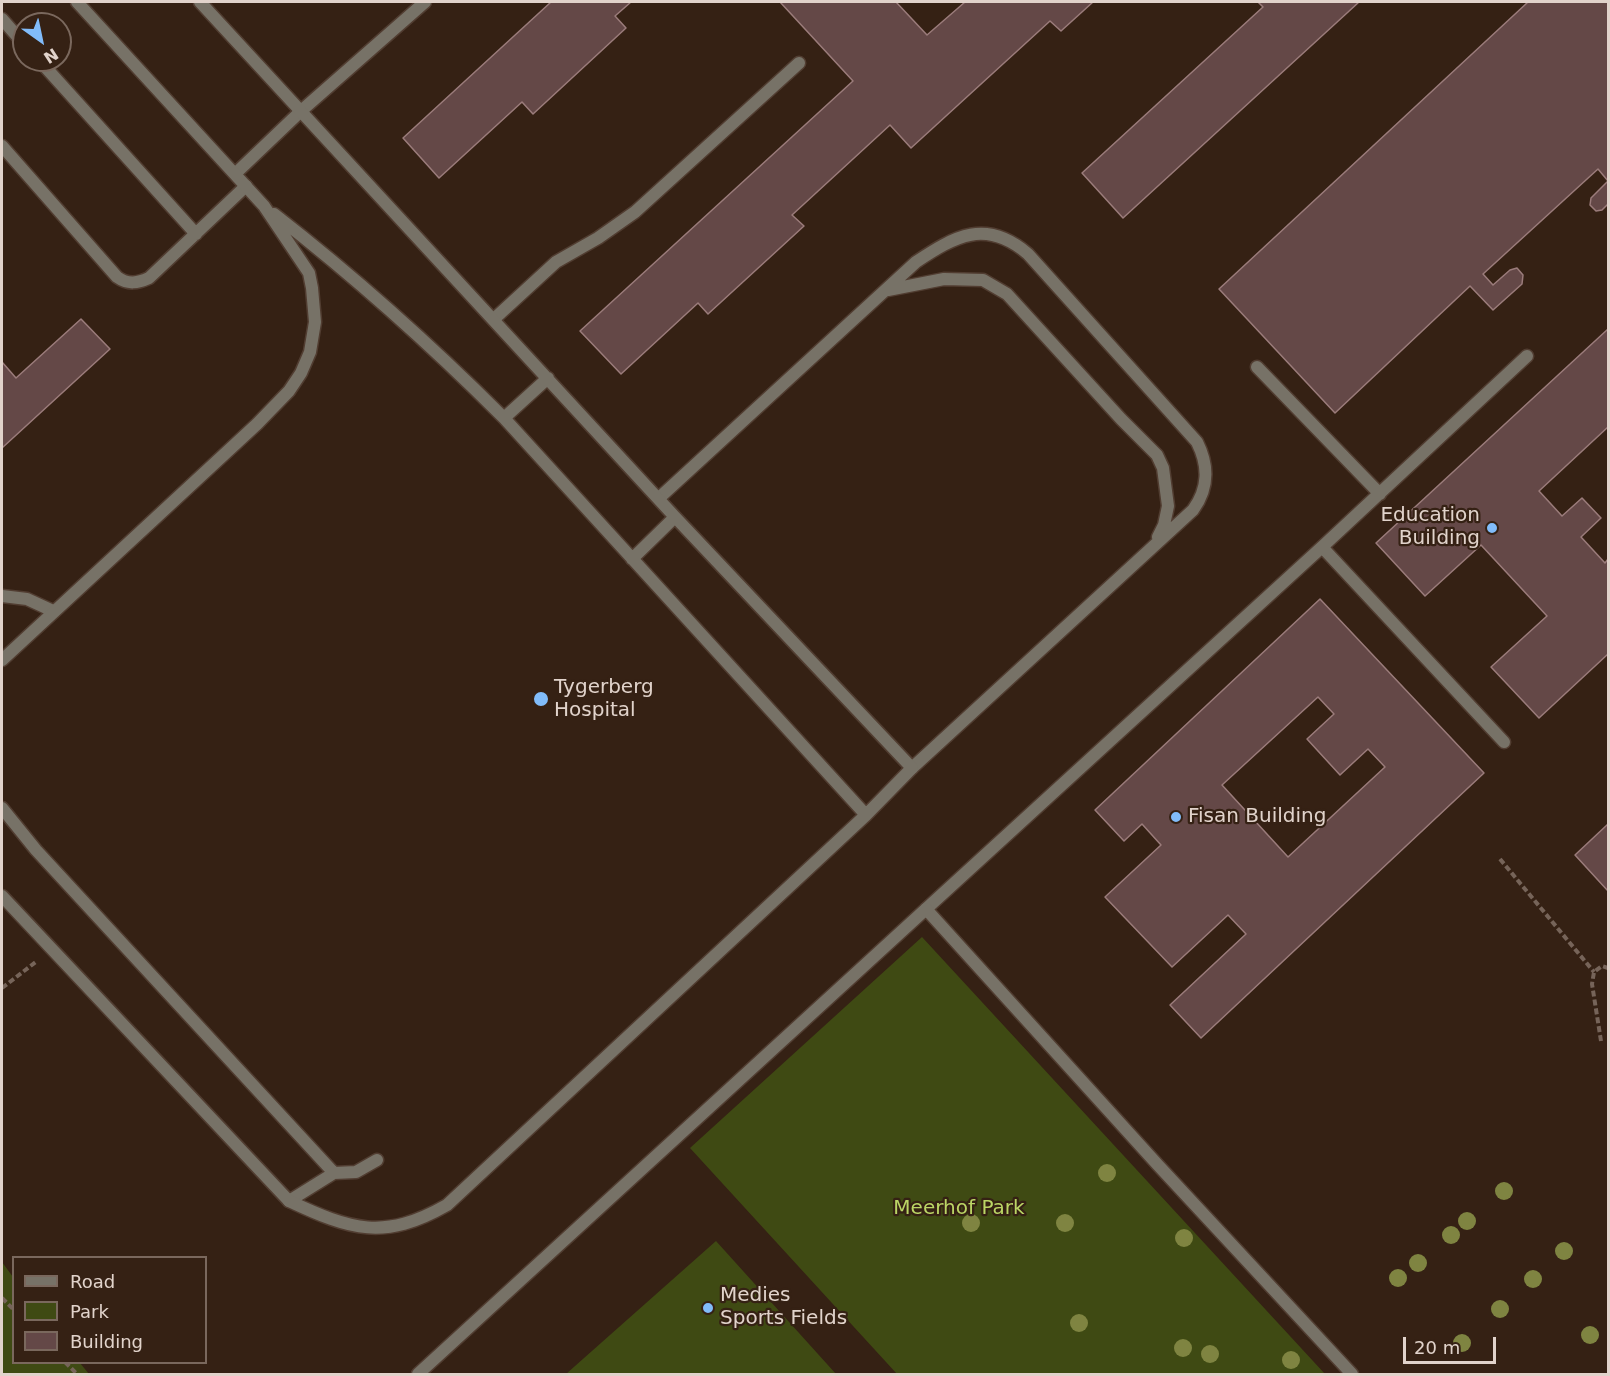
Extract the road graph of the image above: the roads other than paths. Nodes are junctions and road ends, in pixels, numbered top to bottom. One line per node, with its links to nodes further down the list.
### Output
1 (77, 2): 10 (street)
2 (200, 2): 8 (street)
3 (425, 2): 8 (street)
4 (2, 19): 5 (street)
5 (12, 30)
6 (799, 63): 15 (street)
7 (50, 72): 13 (street)
8 (301, 111): 10 (street); 15 (street)
9 (2, 146): 13 (street)
10 (236, 173): 11 (street)
11 (246, 186): 12 (street); 13 (street)
12 (264, 206): 19 (street); 27 (street)
13 (196, 234)
14 (886, 290): 21 (street); 23 (street); 23 (street)
15 (494, 319): 18 (street)
16 (1527, 356): 20 (street)
17 (1257, 367): 20 (street)
18 (548, 378): 19 (street); 21 (street)
19 (504, 418): 25 (street)
20 (1380, 494): 24 (street)
21 (659, 498): 22 (street)
22 (675, 517): 25 (street); 30 (street)
23 (1154, 546): 30 (street)
24 (1322, 548): 29 (street); 34 (street)
25 (632, 559): 32 (street)
26 (2, 596): 27 (street)
27 (53, 611): 28 (street)
28 (2, 660)
29 (1504, 742)
30 (912, 768): 32 (street)
31 (2, 812): 36 (street)
32 (866, 815): 37 (street)
33 (2, 896): 37 (street)
34 (926, 909): 38 (street); 39 (street)
35 (377, 1160): 36 (street)
36 (334, 1173): 37 (street)
37 (289, 1201)
38 (418, 1374)
39 (1352, 1374)

